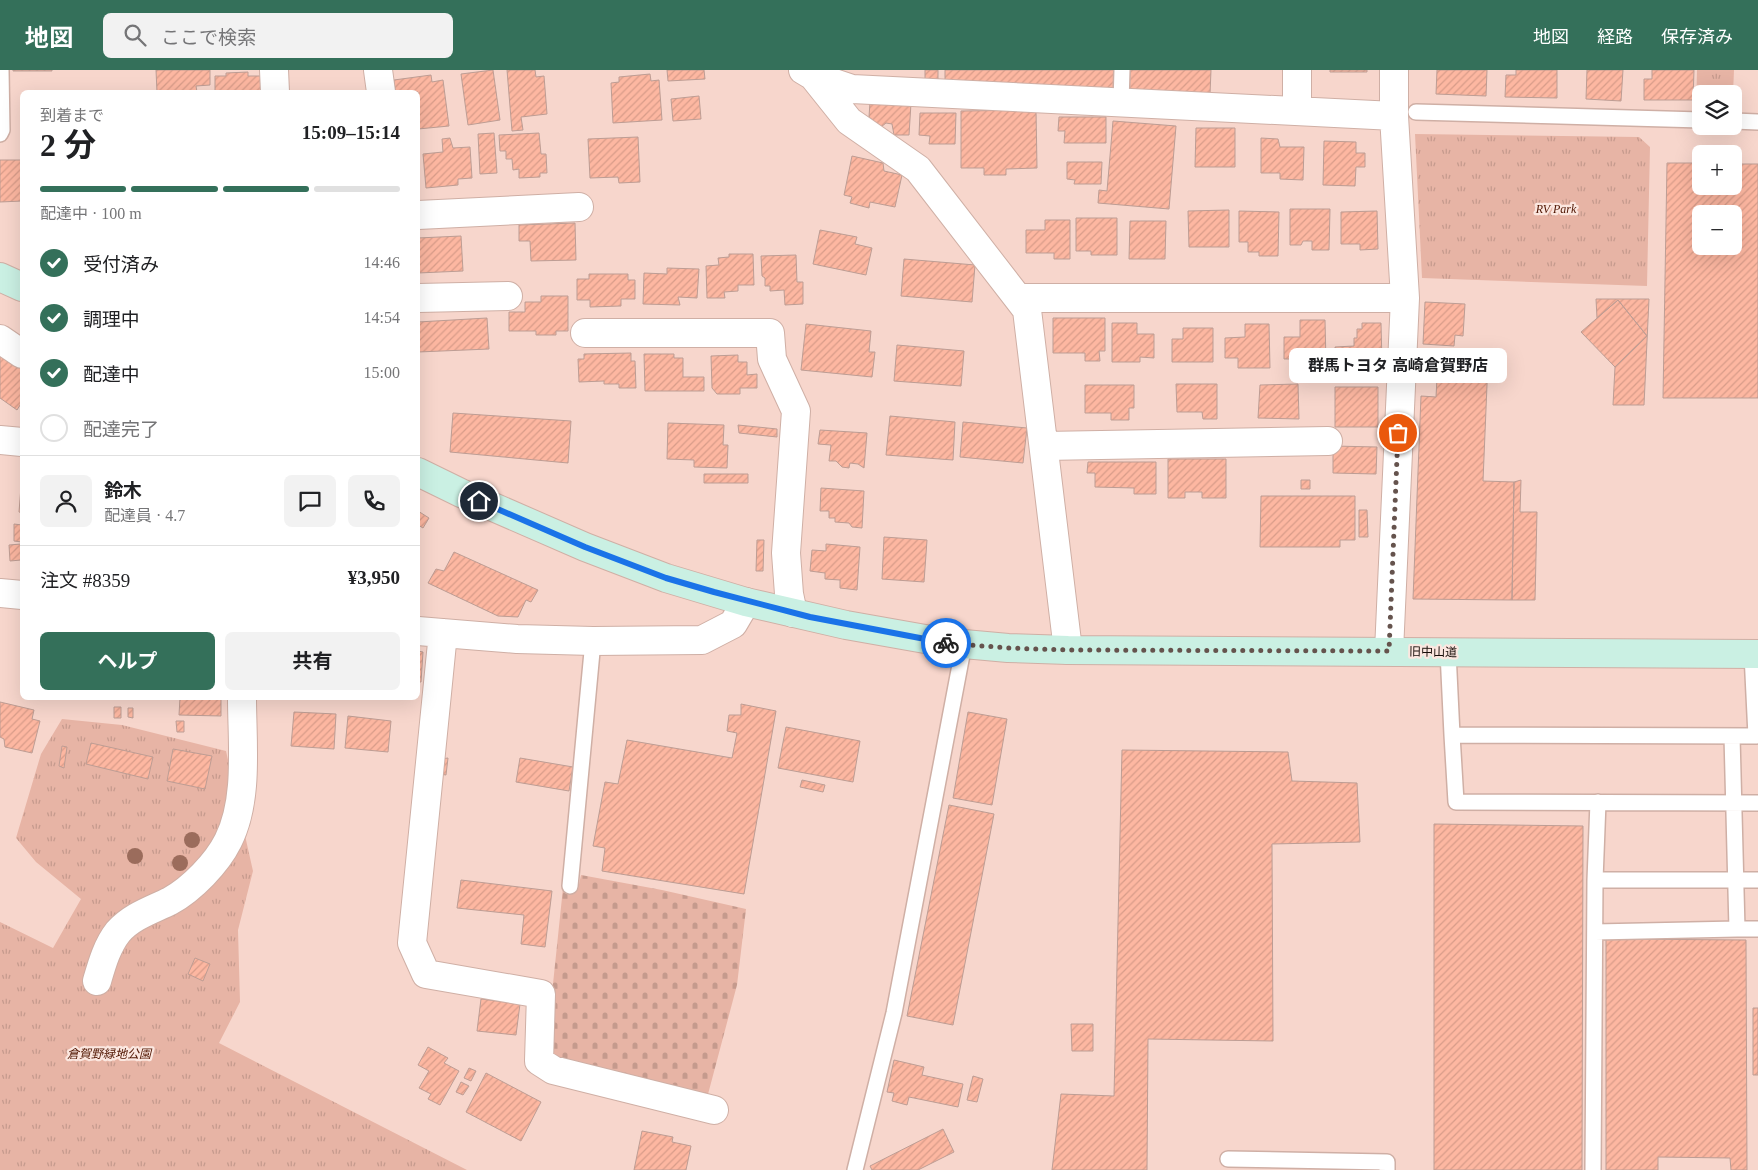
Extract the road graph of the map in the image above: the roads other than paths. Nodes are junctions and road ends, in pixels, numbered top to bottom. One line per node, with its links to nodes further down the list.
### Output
1 (1, 70): 16 (lane)
2 (274, 70): 8 (street)
3 (378, 70): 9 (street)
4 (1122, 70): 10 (lane)
5 (1297, 70): 11 (street)
6 (1394, 70): 12 (street)
7 (808, 73): 10 (street); 23 (street)
8 (275, 90)
9 (382, 90)
10 (1121, 102): 11 (street)
11 (1297, 111): 12 (street)
12 (1405, 114): 13 (lane); 24 (street)
13 (1692, 120)
14 (1742, 121): 15 (lane)
15 (1758, 122)
16 (0, 134)
17 (579, 206): 18 (street)
18 (420, 215)
19 (0, 277): 20 (main road)
20 (20, 286)
21 (508, 296): 22 (street)
22 (420, 298)
23 (1018, 298): 24 (street); 31 (street)
24 (1404, 298): 42 (street)
25 (585, 333): 36 (street)
26 (0, 339): 27 (street)
27 (20, 353)
28 (0, 440): 30 (street)
29 (1328, 441): 31 (street)
30 (20, 442)
31 (1044, 446): 41 (street)
32 (420, 473): 35 (main road, 旧中山道)
33 (0, 593): 34 (street)
34 (20, 596)
35 (746, 602): 36 (main road, 旧中山道); 39 (street)
36 (793, 613): 40 (main road, 旧中山道)
37 (420, 618): 38 (street)
38 (430, 632): 39 (street); 60 (street)
39 (593, 641): 55 (lane)
40 (964, 644): 41 (main road, 旧中山道); 62 (lane)
41 (1068, 650): 42 (main road, 旧中山道)
42 (1389, 651): 43 (main road, 旧中山道)
43 (1448, 652): 44 (main road, 旧中山道); 46 (lane)
44 (1755, 654): 48 (lane)
45 (242, 700): 59 (street)
46 (1452, 735): 47 (lane); 49 (lane)
47 (1732, 736): 48 (lane); 50 (lane)
48 (1757, 737)
49 (1598, 802): 50 (lane); 52 (lane)
50 (1734, 803): 51 (lane); 53 (lane)
51 (1758, 804)
52 (1595, 880): 53 (lane); 58 (lane)
53 (1736, 880): 54 (lane); 56 (lane)
54 (1758, 880)
55 (570, 886)
56 (1737, 929): 57 (lane); 58 (lane)
57 (1758, 929)
58 (1595, 932): 64 (lane)
59 (97, 981)
60 (714, 1110)
61 (1228, 1159): 63 (lane)
62 (856, 1170)
63 (1387, 1170)
64 (1593, 1170)

